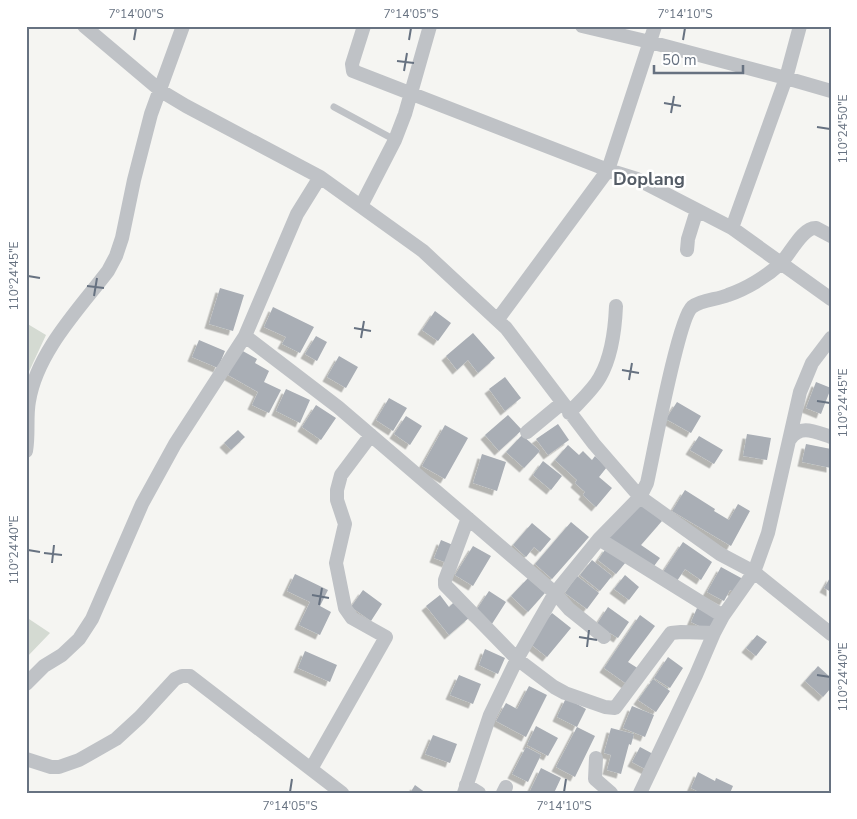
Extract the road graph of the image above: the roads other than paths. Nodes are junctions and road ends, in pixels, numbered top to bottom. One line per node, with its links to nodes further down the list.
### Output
1 (84, 26): 10 (street)
2 (183, 26): 10 (street)
3 (364, 26): 12 (street)
4 (430, 26): 12 (street)
5 (582, 26): 8 (street)
6 (655, 26): 8 (street)
7 (800, 26): 9 (street)
8 (650, 42): 9 (street); 15 (street)
9 (786, 78): 11 (street); 19 (street)
10 (161, 91): 16 (street); 33 (street)
11 (831, 91)
12 (411, 94): 14 (street); 15 (street)
13 (334, 107): 14 (lane)
14 (395, 140): 17 (street)
15 (608, 170): 18 (street); 25 (street)
16 (320, 177): 17 (street); 26 (street)
17 (360, 206): 25 (street)
18 (697, 210): 19 (street); 21 (street)
19 (732, 228): 22 (street)
20 (831, 236): 22 (street)
21 (687, 250)
22 (781, 264): 23 (street); 34 (street)
23 (831, 299)
24 (616, 306): 28 (street)
25 (498, 319): 28 (street)
26 (245, 336): 30 (street); 44 (street)
27 (831, 338): 32 (street)
28 (566, 408): 29 (street); 34 (street)
29 (527, 432)
30 (371, 435): 35 (street); 47 (street)
31 (831, 437): 32 (street)
32 (790, 439): 37 (street)
33 (26, 451)
34 (640, 497): 36 (street); 37 (street)
35 (468, 518): 38 (street); 43 (street)
36 (599, 539): 38 (street); 39 (street)
37 (754, 572): 39 (street); 41 (street)
38 (553, 596): 42 (street); 43 (street)
39 (723, 616): 40 (street)
40 (714, 633): 43 (street); 54 (street)
41 (831, 634)
42 (604, 637)
43 (517, 659): 48 (street)
44 (26, 684)
45 (596, 758): 53 (street)
46 (26, 759): 47 (street)
47 (310, 769): 49 (street)
48 (465, 789): 50 (street)
49 (342, 793)
50 (479, 793)
51 (503, 793): 52 (street)
52 (508, 793)
53 (611, 793)
54 (640, 793)

